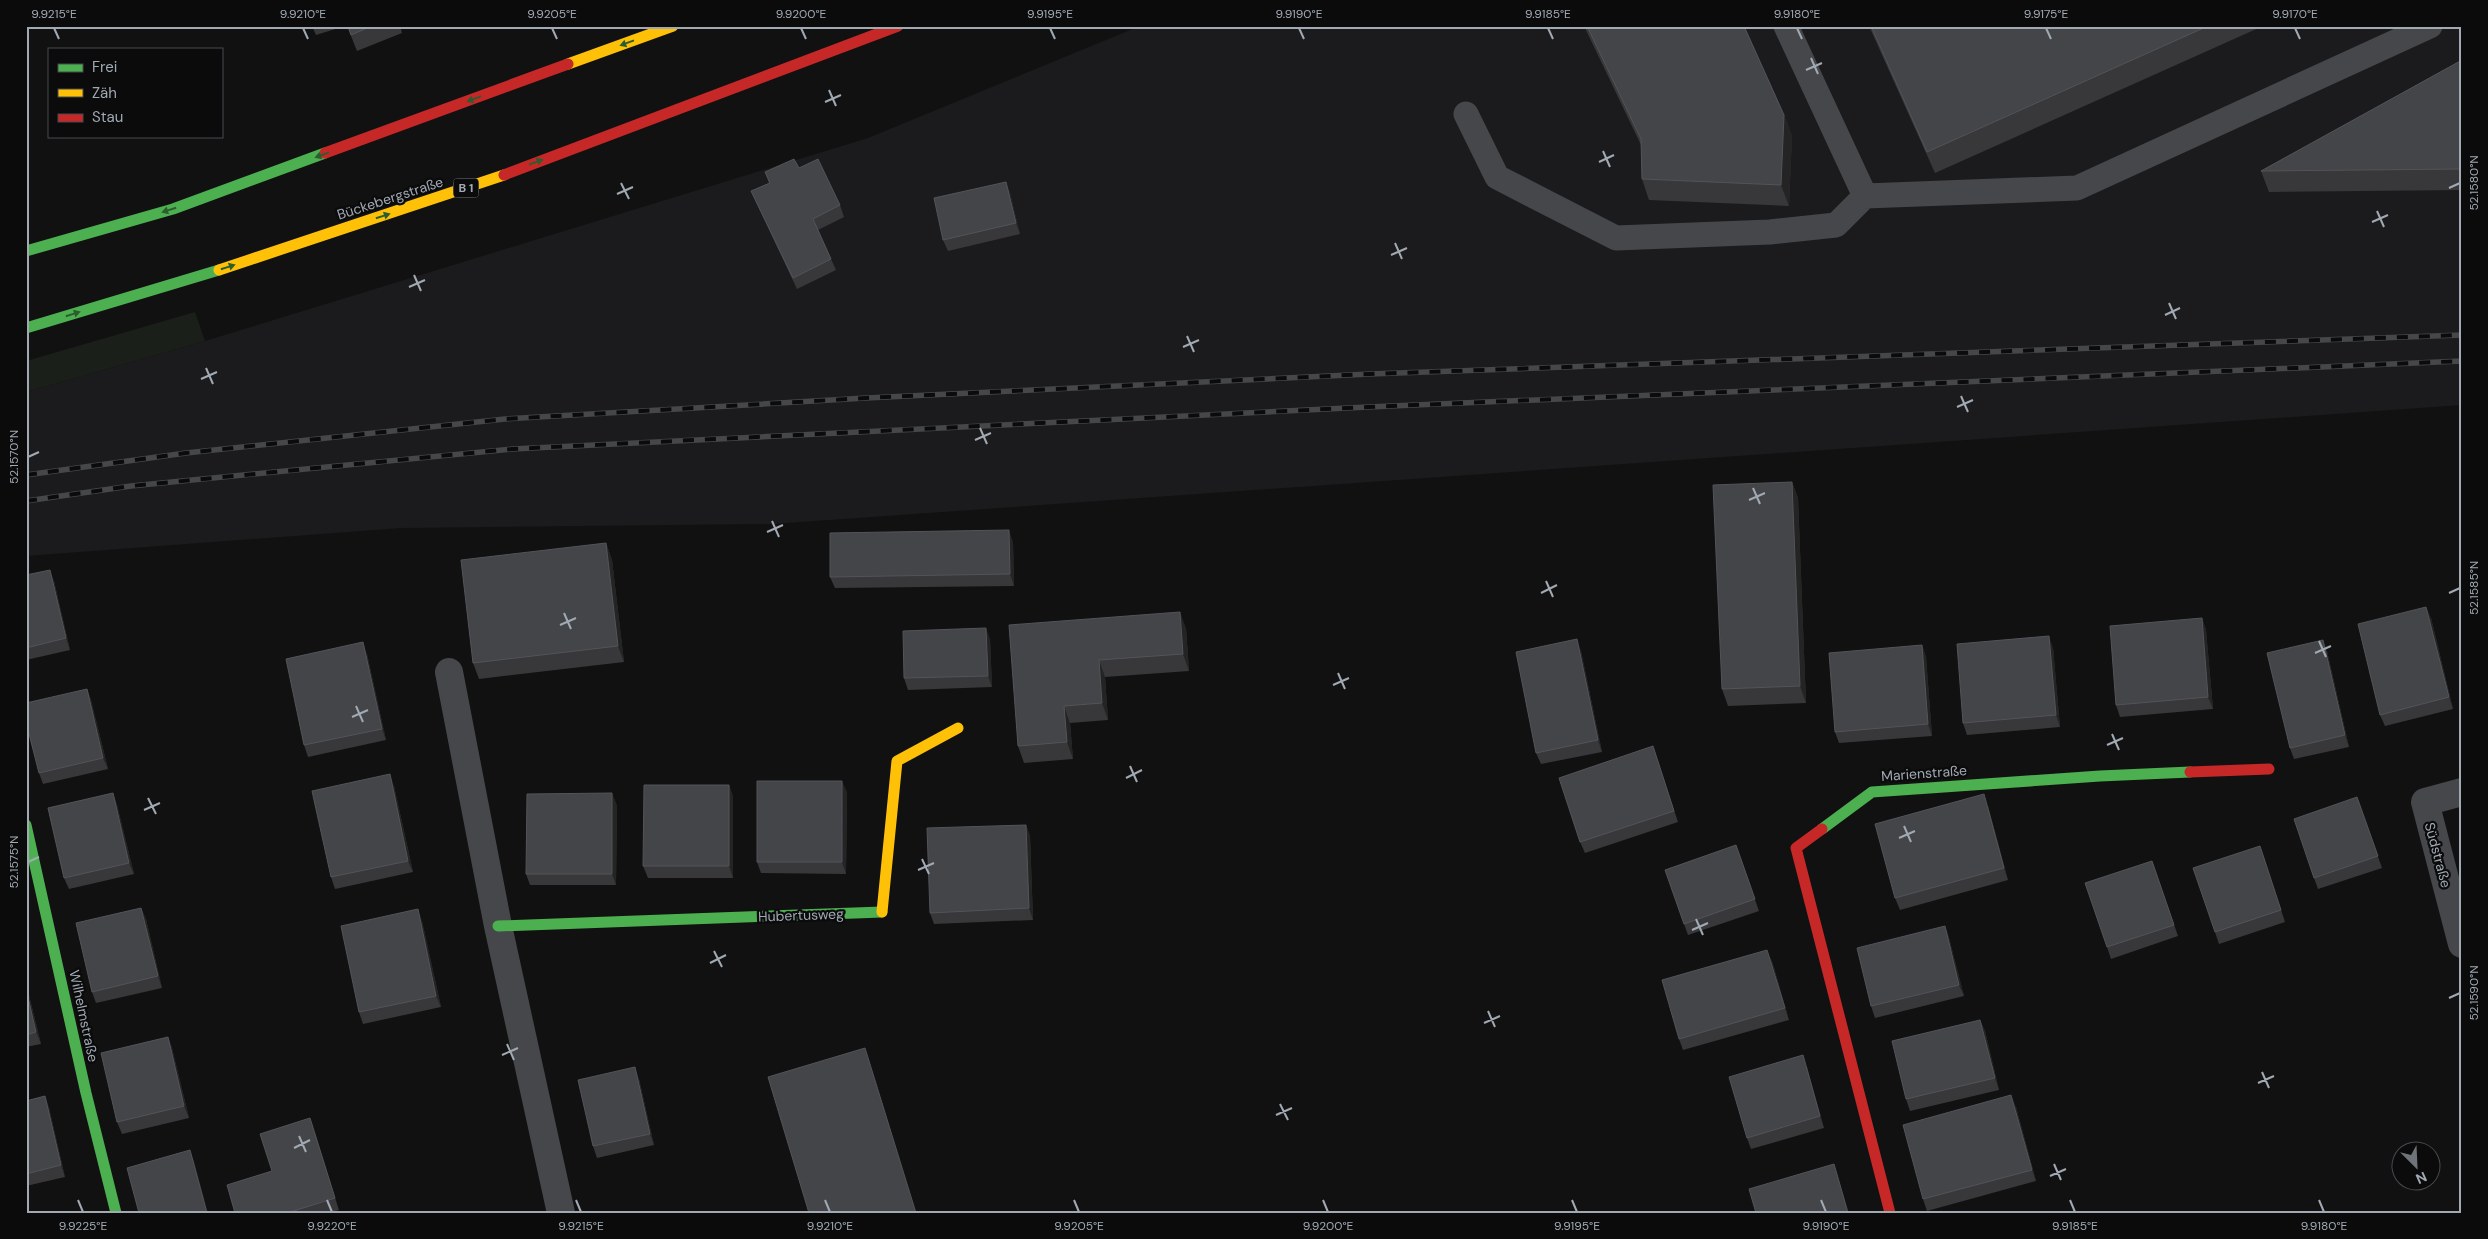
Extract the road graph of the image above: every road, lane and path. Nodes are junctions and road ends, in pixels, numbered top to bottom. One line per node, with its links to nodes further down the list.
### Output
1 (672, 26): 7 (main road, one-way to 7)
2 (898, 26): 8 (main road, Bückebergstraße / B 1, one-way to 2)
3 (1786, 26): 6 (lane)
4 (2430, 26): 6 (lane)
5 (1466, 114): 6 (lane)
6 (1866, 196)
7 (26, 251)
8 (26, 328)
9 (449, 672): 14 (street)
10 (958, 728): 14 (main road, Hubertusweg)
11 (2270, 769): 18 (main road, Marienstraße)
12 (2462, 792): 15 (street, Südstraße)
13 (26, 825): 16 (main road, Wilhelmstraße)
14 (498, 926): 17 (street)
15 (2462, 944)
16 (116, 1213)
17 (561, 1213)
18 (1890, 1213)

